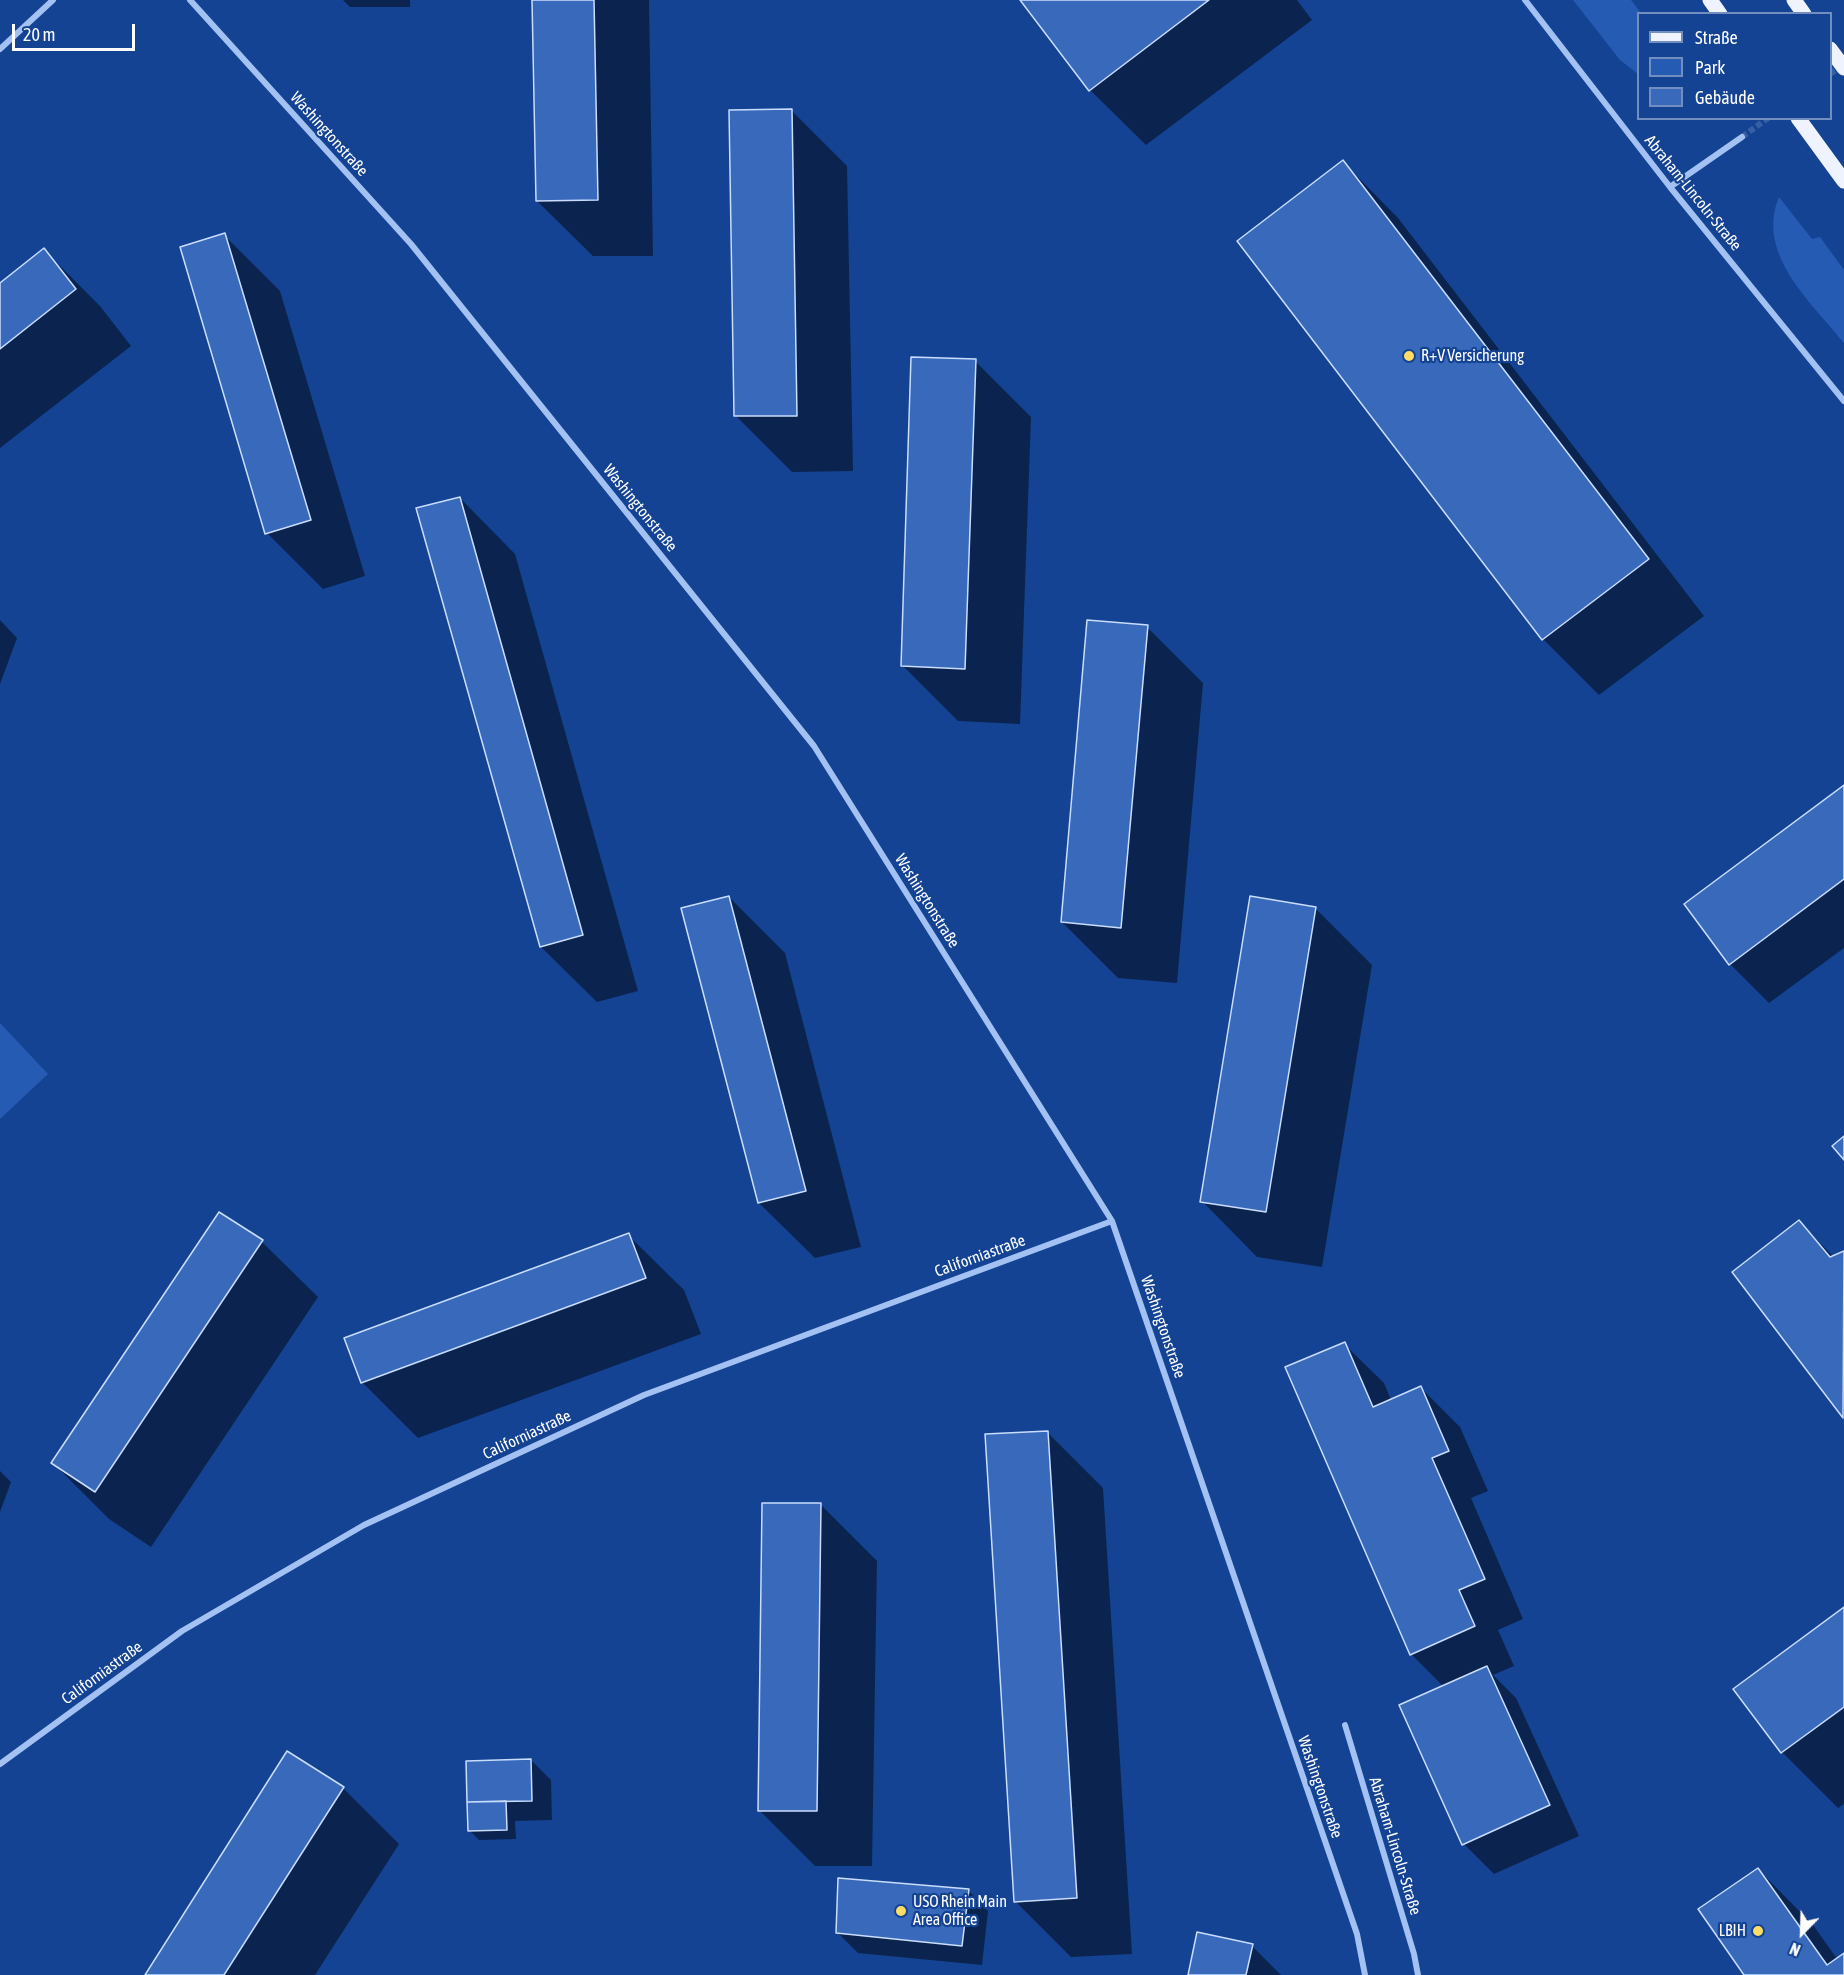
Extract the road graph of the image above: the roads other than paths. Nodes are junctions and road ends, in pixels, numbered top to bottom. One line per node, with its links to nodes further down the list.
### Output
1 (52, 0): 4 (street)
2 (190, 0): 12 (street, Washingtonstraße)
3 (1525, 0): 10 (street, Abraham-Lincoln-Straße)
4 (0, 49)
5 (1832, 52): 6 (main road)
6 (1844, 68)
7 (1799, 120): 9 (main road)
8 (1742, 137): 10 (street)
9 (1844, 181)
10 (1670, 187): 11 (street, Abraham-Lincoln-Straße)
11 (1844, 401)
12 (1112, 1221): 14 (street, Californiastraße); 15 (street, Washingtonstraße)
13 (1345, 1725): 16 (street, Abraham-Lincoln-Straße)
14 (0, 1764)
15 (1365, 1975)
16 (1418, 1975)

